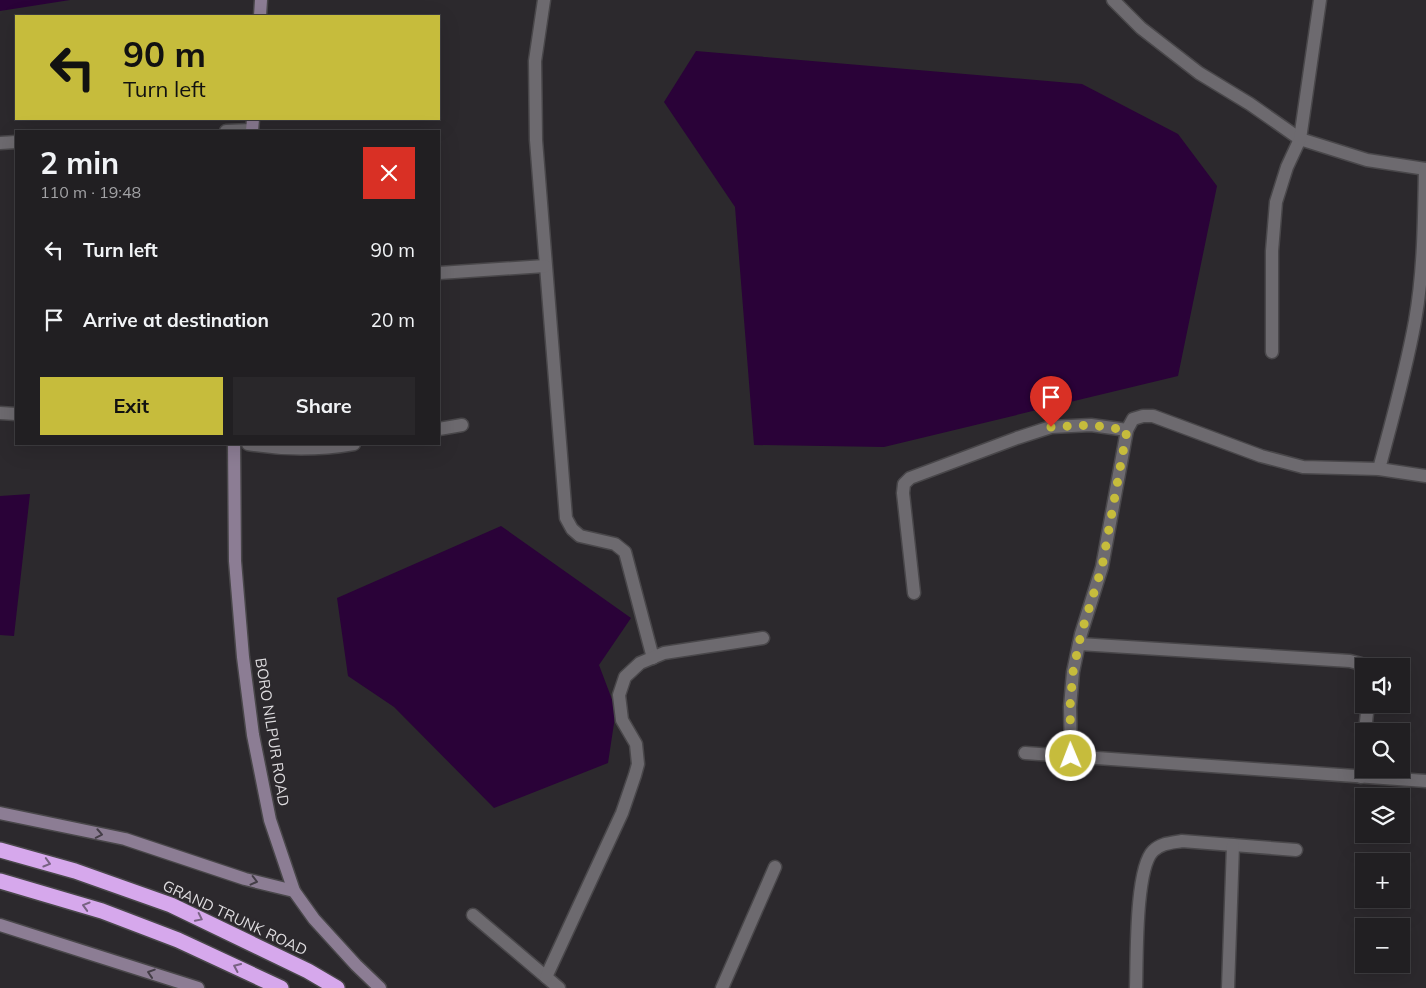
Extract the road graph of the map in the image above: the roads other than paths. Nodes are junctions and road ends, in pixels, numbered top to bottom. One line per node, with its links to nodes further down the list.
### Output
1 (261, 0): 5 (street)
2 (544, 0): 12 (street)
3 (1113, 0): 8 (street)
4 (1320, 0): 8 (street)
5 (260, 15)
6 (253, 127): 7 (street)
7 (233, 130)
8 (1300, 139): 11 (street); 14 (street)
9 (15, 142): 10 (street)
10 (0, 143)
11 (1426, 169): 23 (street)
12 (545, 266): 13 (street); 28 (street)
13 (440, 273)
14 (1272, 352)
15 (0, 413): 16 (street)
16 (15, 414)
17 (462, 425): 18 (street)
18 (440, 429)
19 (1127, 430): 23 (street); 25 (street); 27 (street)
20 (234, 445): 41 (street, BORO NILPUR ROAD)
21 (258, 445): 22 (street)
22 (348, 445)
23 (1378, 468): 24 (street)
24 (1426, 476)
25 (914, 593)
26 (763, 638): 28 (street)
27 (1079, 644): 29 (street); 31 (street)
28 (653, 658): 44 (street)
29 (1355, 662)
30 (1025, 753): 31 (street)
31 (1071, 756): 32 (street)
32 (1355, 777)
33 (1377, 778): 34 (street)
34 (1426, 781)
35 (0, 813): 41 (street, one-way to 41)
36 (1233, 845): 38 (street); 51 (street); 52 (street)
37 (0, 850): 47 (highway, GRAND TRUNK ROAD, one-way to 47)
38 (1296, 850)
39 (775, 868): 50 (street)
40 (0, 881): 46 (highway, one-way to 40)
41 (294, 891): 48 (street, BORO NILPUR ROAD)
42 (473, 915): 44 (street)
43 (0, 925): 45 (street, one-way to 43)
44 (546, 978): 49 (street)
45 (198, 988)
46 (281, 988)
47 (337, 988)
48 (380, 988)
49 (559, 988)
50 (722, 988)
51 (1136, 988)
52 (1228, 988)

